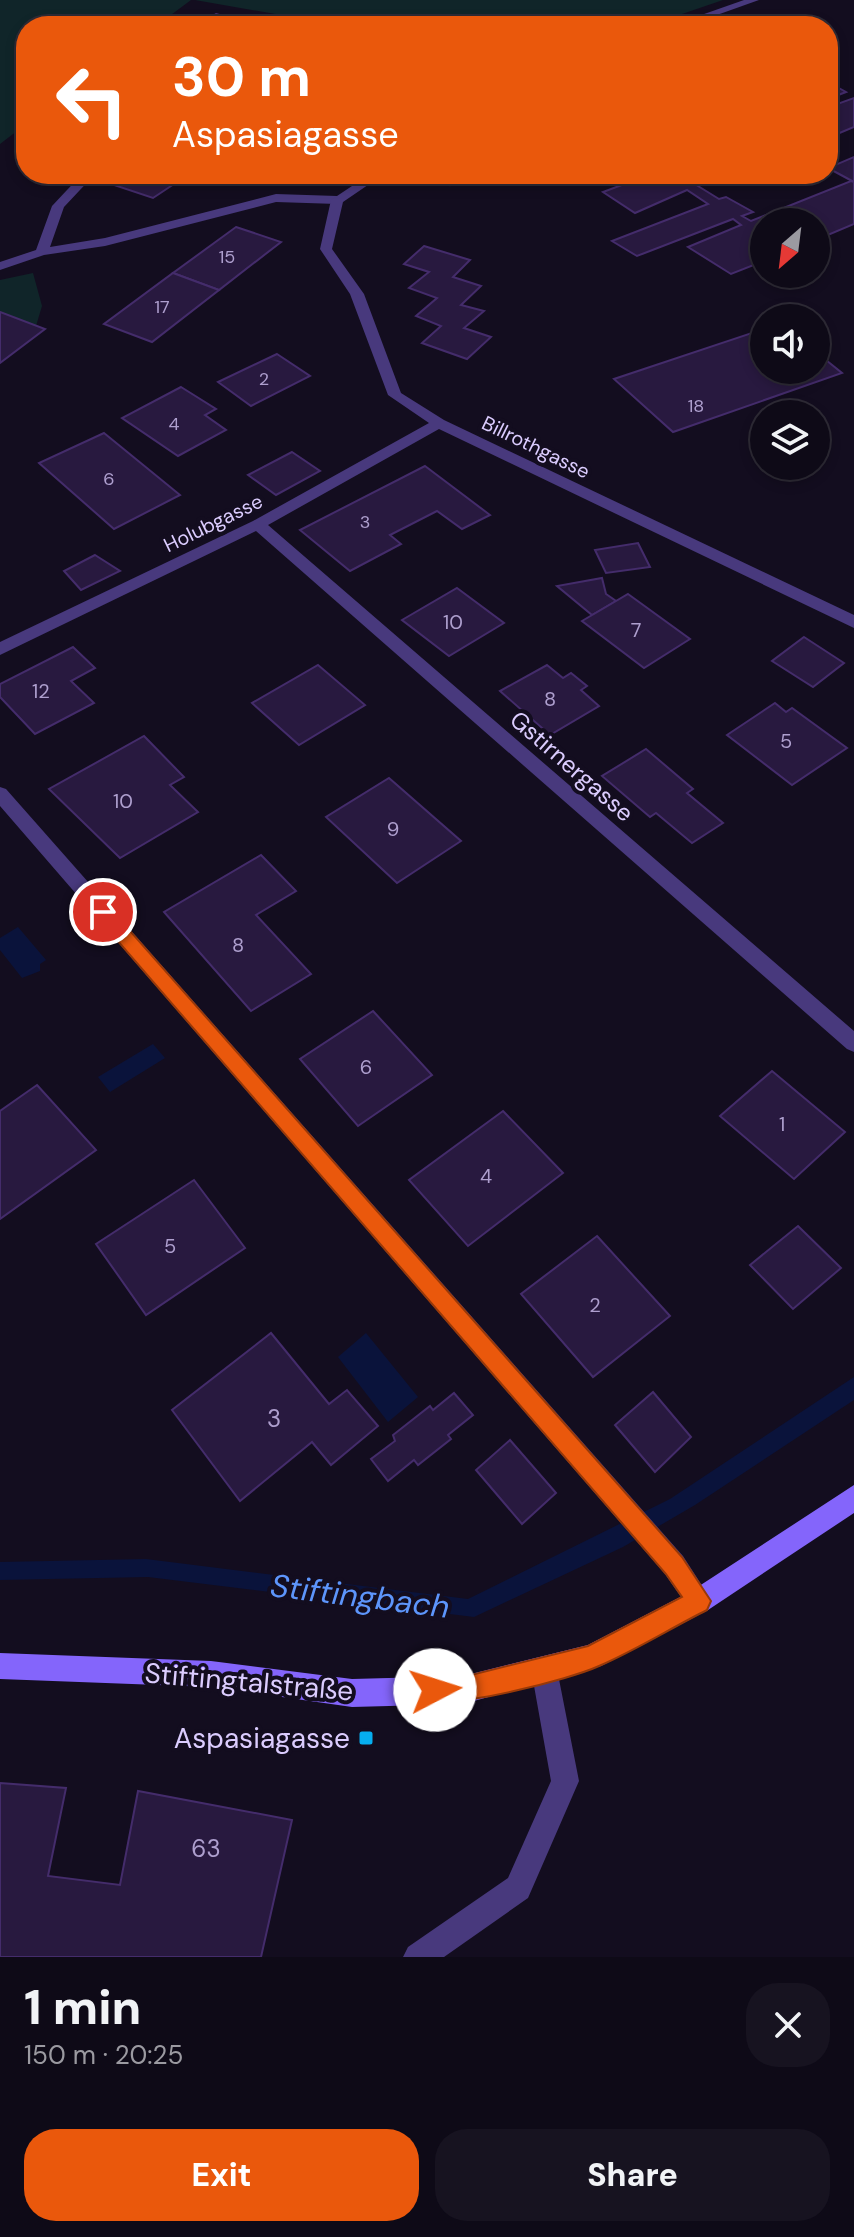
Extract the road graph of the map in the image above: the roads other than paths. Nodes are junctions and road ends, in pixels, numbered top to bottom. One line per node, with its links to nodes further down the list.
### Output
1 (754, 0): 2 (street)
2 (705, 16)
3 (79, 184): 6 (street)
4 (362, 184): 5 (street)
5 (337, 200): 6 (street); 8 (street, Billrothgasse)
6 (42, 252): 7 (street)
7 (0, 266)
8 (439, 423): 9 (street, Holubgasse); 10 (street, Billrothgasse)
9 (258, 524): 11 (street, Holubgasse); 13 (street, Gstirnergasse)
10 (854, 622)
11 (0, 649)
12 (0, 794): 15 (street)
13 (854, 1043)
14 (854, 1498): 15 (street, Stiftingtalstraße)
15 (699, 1601): 17 (street, Stiftingtalstraße)
16 (0, 1666): 17 (street, Stiftingtalstraße)
17 (544, 1669): 18 (street)
18 (418, 1957)

